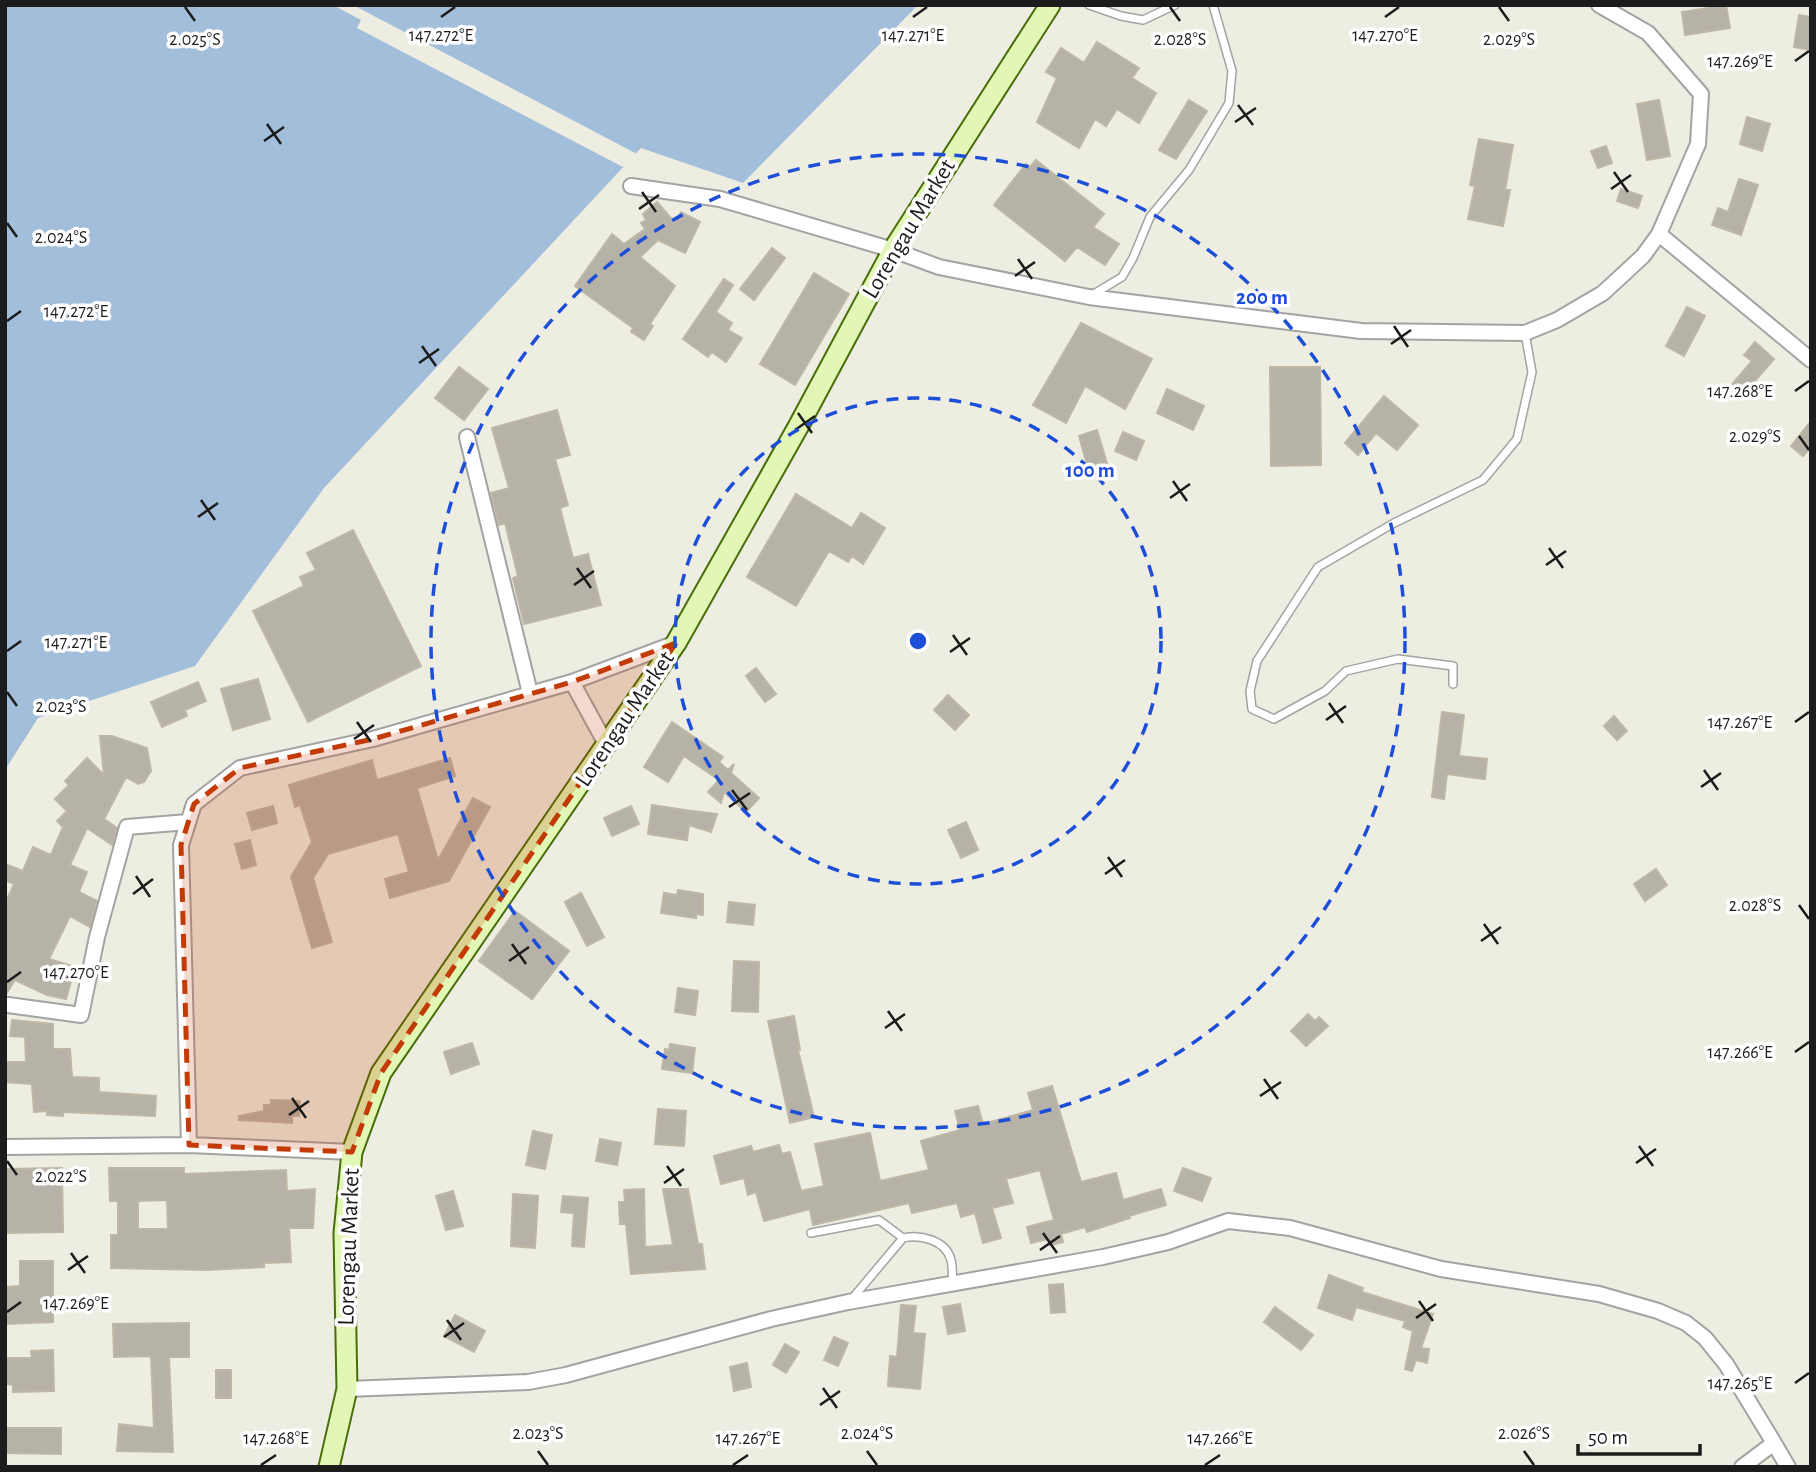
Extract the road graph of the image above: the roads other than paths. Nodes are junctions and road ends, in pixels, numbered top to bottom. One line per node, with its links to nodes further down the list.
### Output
1 (1050, 5): 8 (main road, Lorengau Market)
2 (1089, 5): 3 (lane)
3 (1175, 5)
4 (1213, 5): 9 (lane)
5 (1599, 5): 7 (street)
6 (631, 186): 8 (street)
7 (1659, 234): 10 (street); 11 (street)
8 (893, 250): 9 (street); 13 (main road, Lorengau Market)
9 (1089, 297): 10 (street)
10 (1525, 333): 15 (lane)
11 (1811, 360)
12 (467, 438): 16 (street)
13 (676, 643): 14 (street); 17 (main road, Lorengau Market)
14 (572, 682): 16 (street); 17 (street)
15 (1453, 684)
16 (530, 692): 18 (street)
17 (607, 746): 22 (main road, Lorengau Market)
18 (188, 822): 19 (street); 20 (street)
19 (8, 1005)
20 (189, 1145): 21 (street); 22 (street)
21 (5, 1147)
22 (352, 1152): 27 (main road, Lorengau Market)
23 (811, 1234): 24 (lane)
24 (903, 1238): 25 (lane); 26 (lane)
25 (953, 1284): 26 (street); 28 (street)
26 (848, 1302): 27 (street)
27 (347, 1389): 29 (main road, Lorengau Market)
28 (1774, 1443): 30 (street); 31 (street)
29 (329, 1467)
30 (1742, 1467)
31 (1788, 1467)

